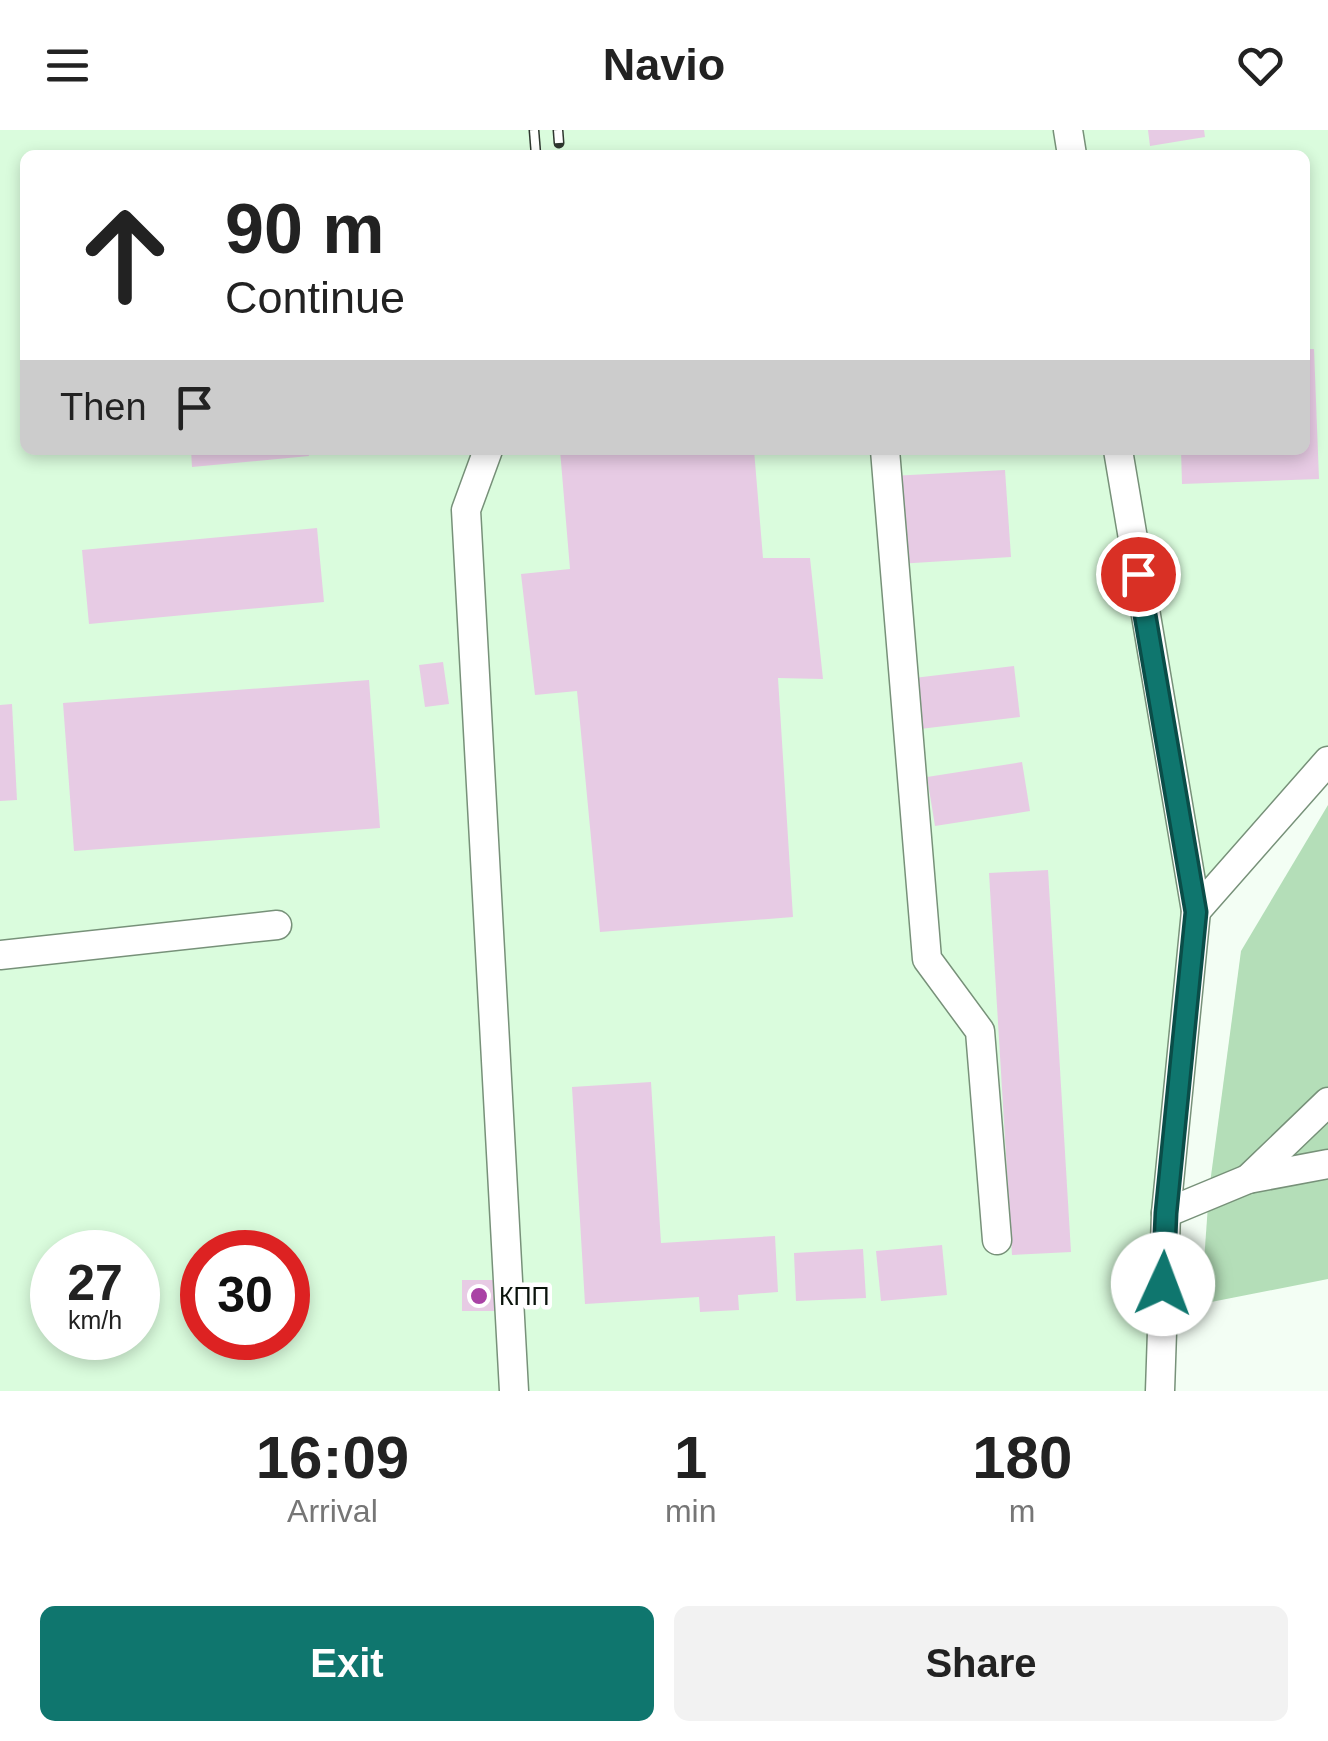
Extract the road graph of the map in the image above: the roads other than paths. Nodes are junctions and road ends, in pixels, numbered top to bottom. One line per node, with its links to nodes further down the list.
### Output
1 (486, 455): 13 (street)
2 (885, 455): 12 (street)
3 (1119, 455): 5 (street)
4 (1328, 761): 5 (street)
5 (1196, 912): 11 (street)
6 (277, 925): 7 (street)
7 (0, 955)
8 (1328, 1102): 10 (street)
9 (1328, 1164): 10 (street)
10 (1248, 1179): 11 (street)
11 (1166, 1213): 14 (street)
12 (996, 1240)
13 (514, 1391)
14 (1160, 1391)

